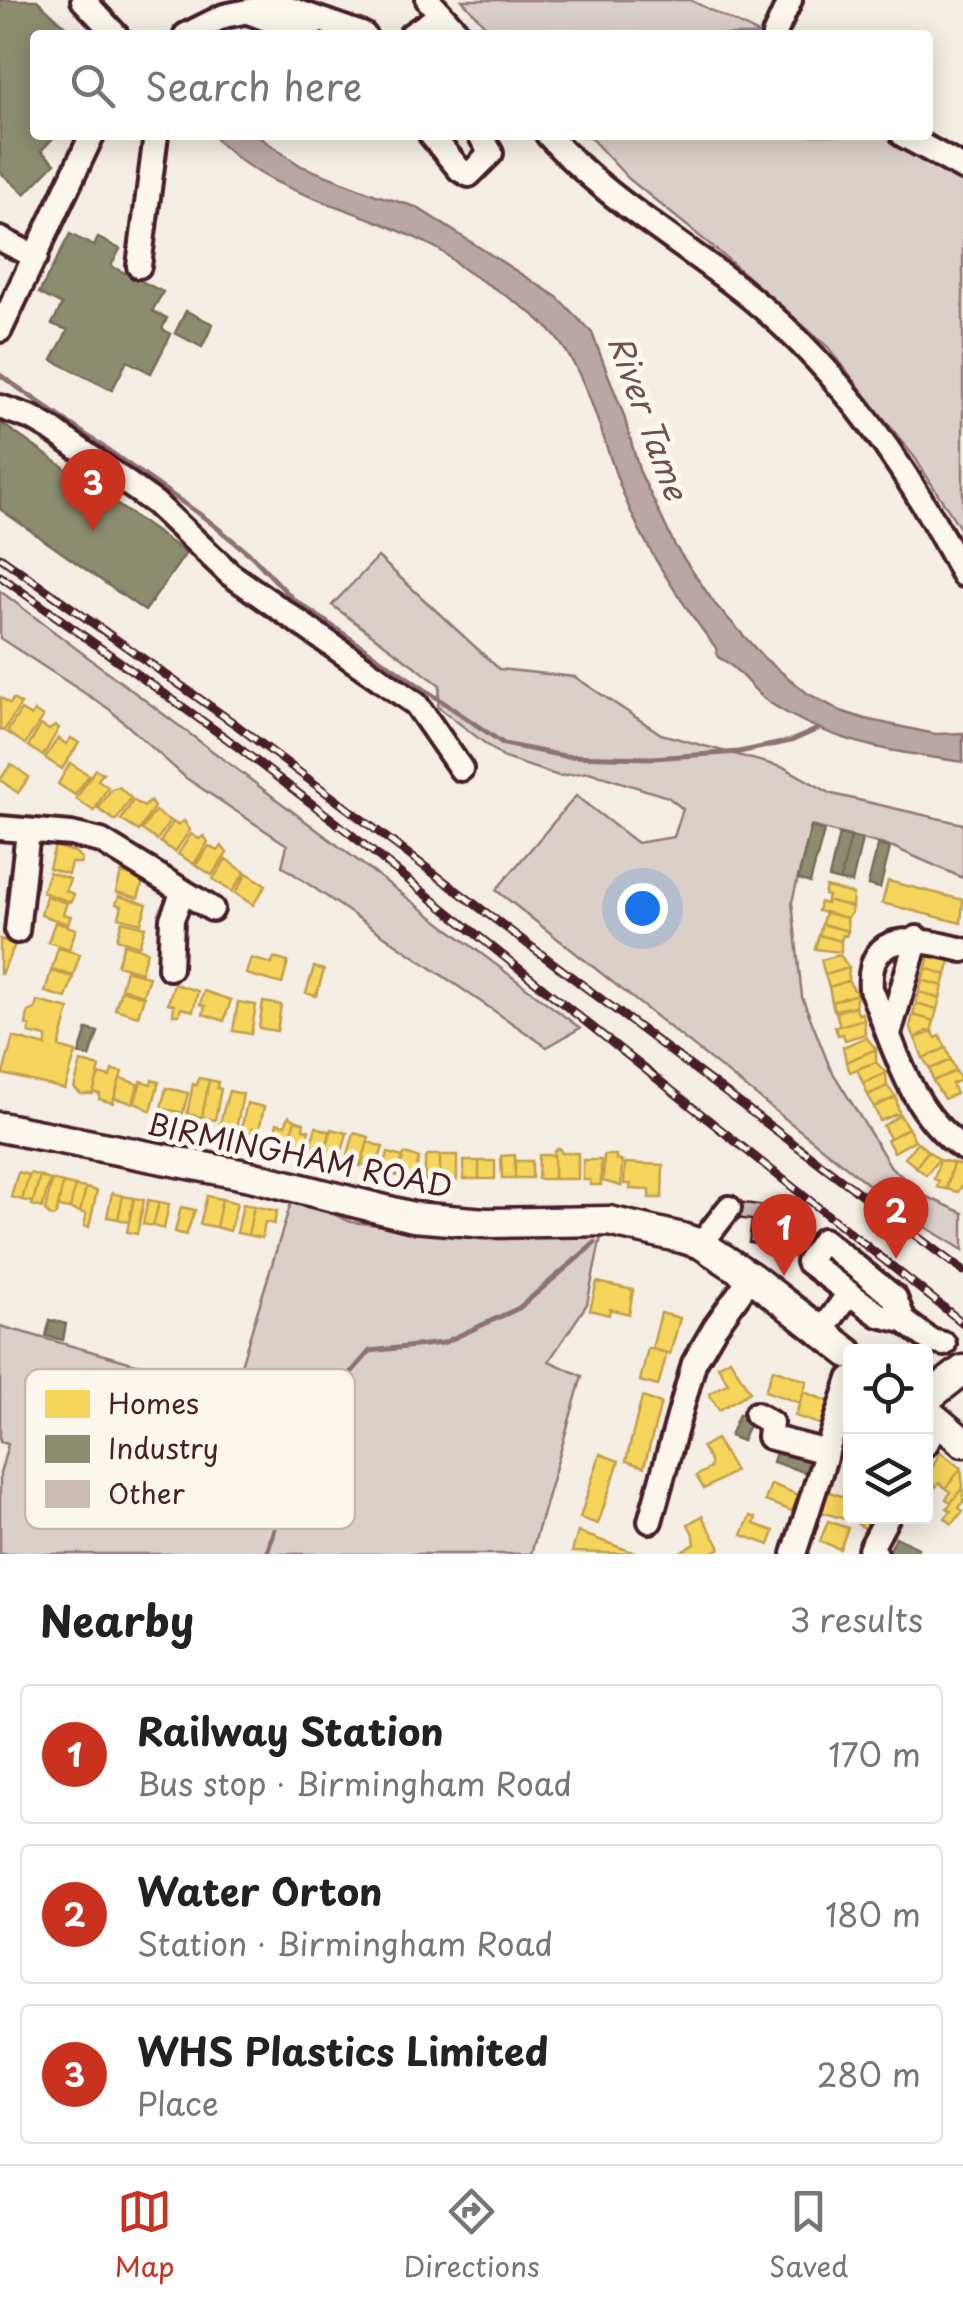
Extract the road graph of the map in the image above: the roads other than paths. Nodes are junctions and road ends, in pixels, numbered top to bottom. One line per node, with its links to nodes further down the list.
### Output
1 (83, 0): 5 (street)
2 (790, 0): 12 (street)
3 (435, 7): 10 (street); 11 (street)
4 (245, 10): 6 (street); 7 (street); 8 (street); 9 (street)
5 (111, 30)
6 (196, 30)
7 (251, 30)
8 (297, 30)
9 (350, 30)
10 (416, 30)
11 (456, 30)
12 (776, 30)
13 (90, 140): 21 (street)
14 (155, 140): 22 (street)
15 (435, 140): 16 (street)
16 (485, 140)
17 (553, 140): 25 (street)
18 (912, 140): 19 (street)
19 (963, 168)
20 (0, 239): 21 (street)
21 (36, 256): 23 (street)
22 (140, 266)
23 (0, 330)
24 (0, 407): 26 (street)
25 (962, 573)
26 (461, 769)
27 (0, 828): 28 (street)
28 (28, 831): 29 (street); 31 (street)
29 (183, 891): 30 (street); 34 (street)
30 (212, 909)
31 (12, 917)
32 (916, 938): 33 (street); 35 (street); 35 (street)
33 (963, 950)
34 (170, 968)
35 (890, 1034): 37 (street)
36 (0, 1126): 39 (main road, BIRMINGHAM ROAD)
37 (963, 1148)
38 (729, 1208): 39 (street)
39 (701, 1244): 40 (main road, BIRMINGHAM ROAD)
40 (752, 1277): 43 (main road, BIRMINGHAM ROAD); 51 (street)
41 (849, 1293): 42 (street); 42 (street); 43 (street)
42 (904, 1322): 44 (street)
43 (822, 1331): 45 (main road, BIRMINGHAM ROAD)
44 (944, 1344)
45 (843, 1348)
46 (963, 1370): 49 (main road)
47 (843, 1401): 50 (street)
48 (756, 1414): 50 (street)
49 (942, 1423)
50 (826, 1456): 54 (street)
51 (650, 1520)
52 (885, 1524): 53 (street)
53 (873, 1552)
54 (794, 1554)

